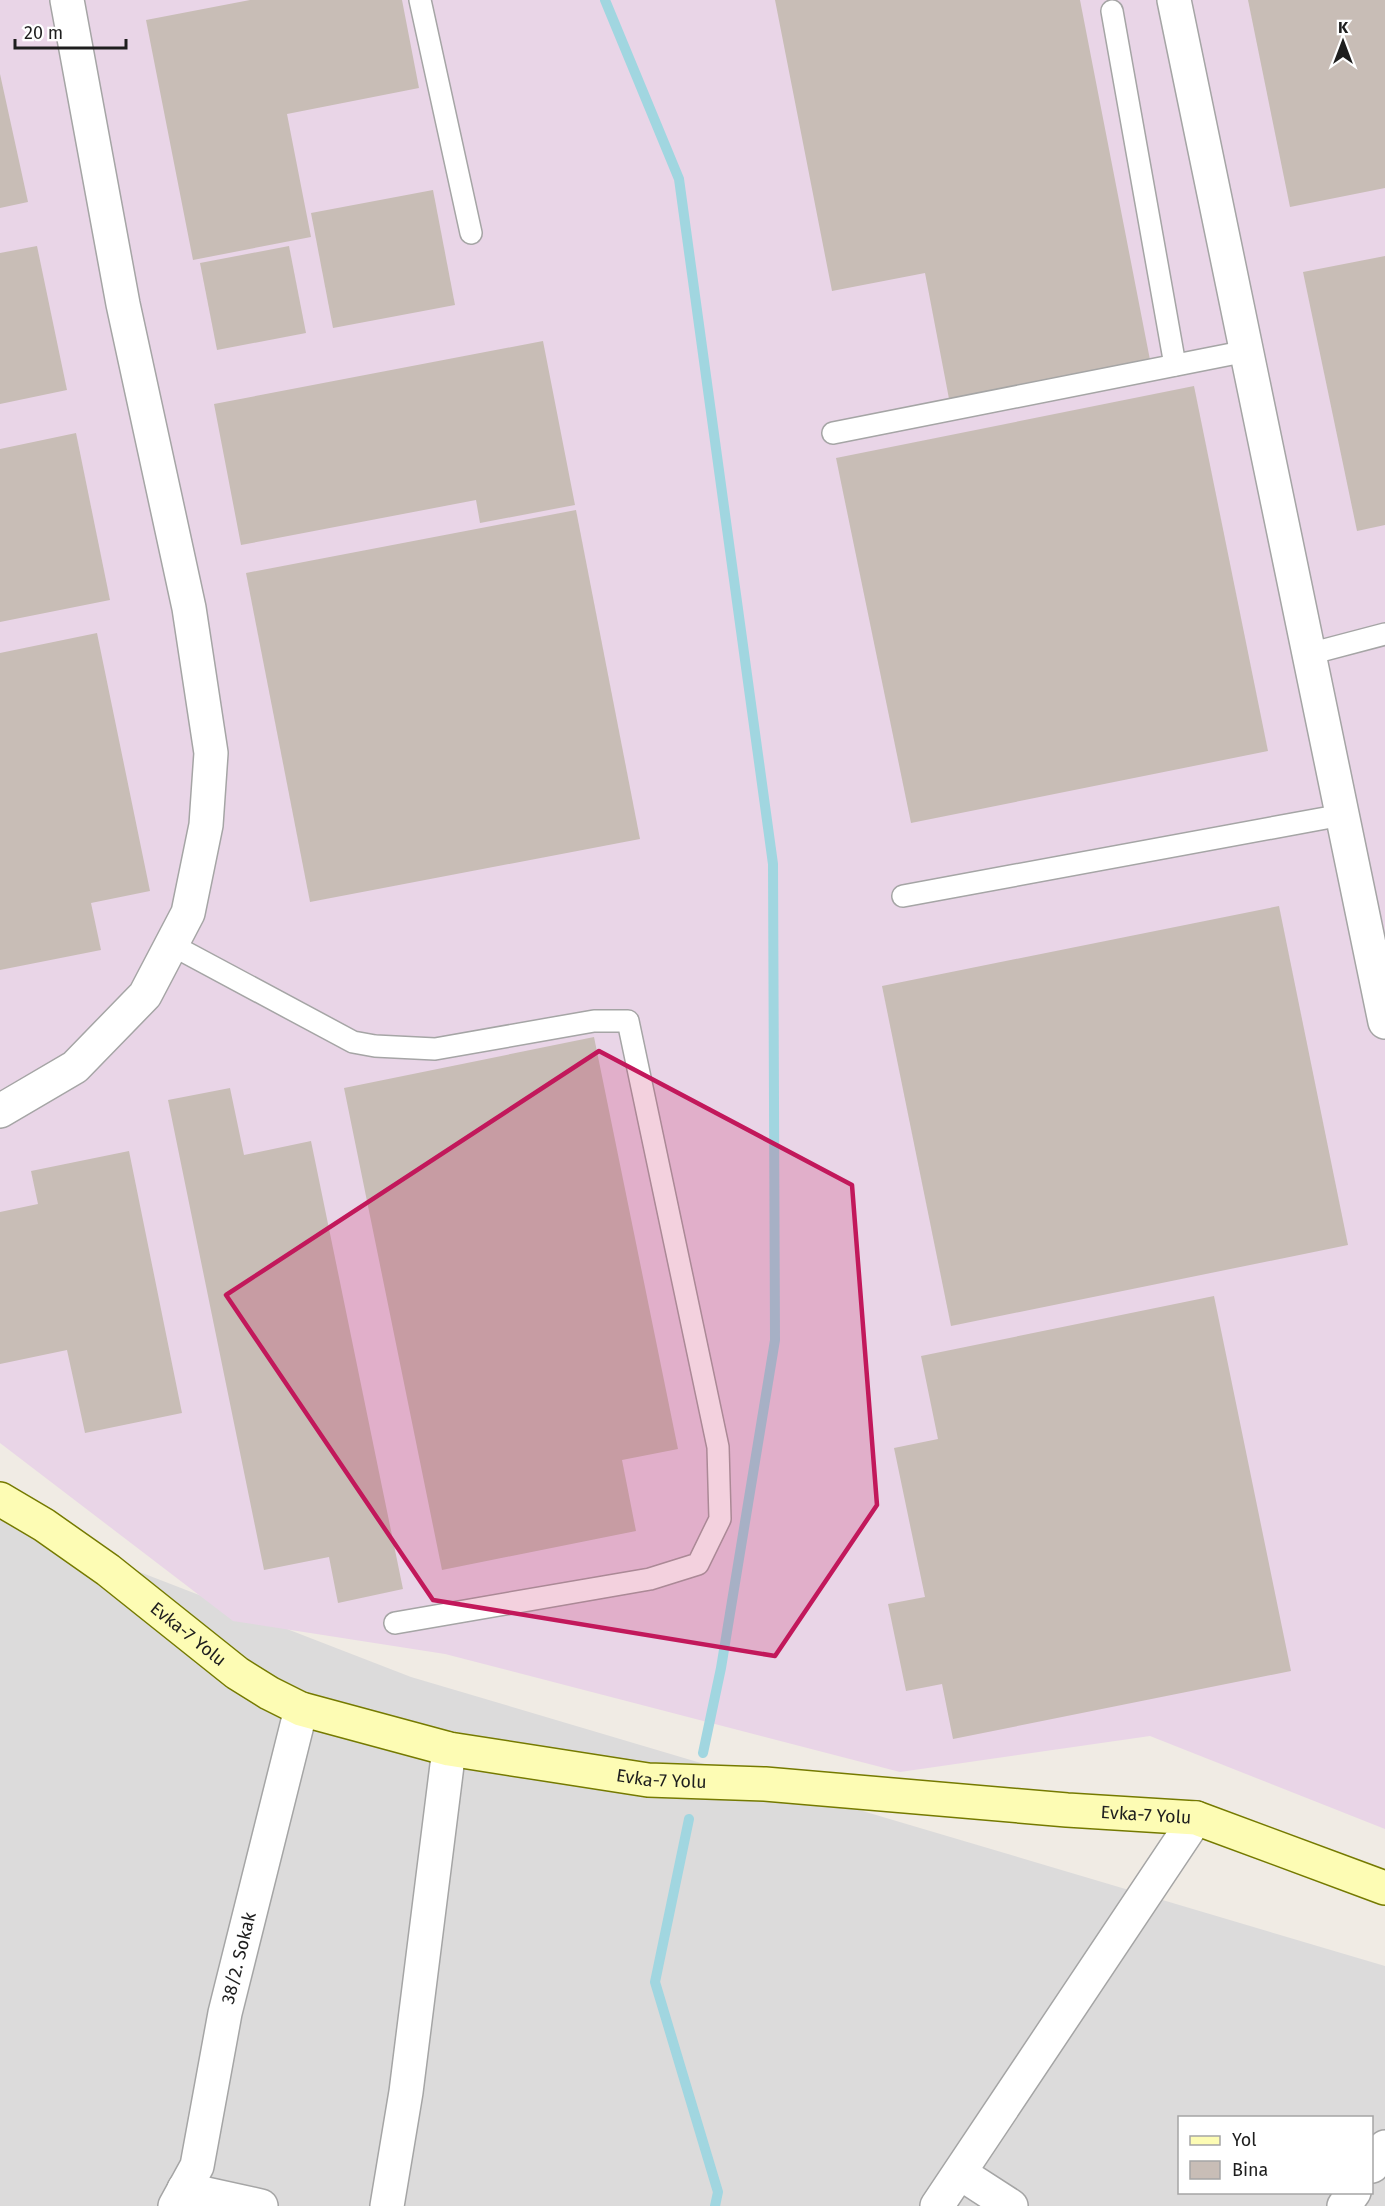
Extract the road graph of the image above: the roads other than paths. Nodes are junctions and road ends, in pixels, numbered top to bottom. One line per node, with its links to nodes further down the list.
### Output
1 (420, 0): 5 (lane)
2 (1174, 0): 6 (street)
3 (72, 1): 13 (street)
4 (1112, 11): 7 (lane)
5 (471, 233)
6 (1247, 351): 7 (lane); 10 (street)
7 (1175, 365): 8 (lane)
8 (833, 434)
9 (1385, 634): 10 (lane)
10 (1309, 654): 11 (street)
11 (1342, 815): 12 (lane); 14 (street)
12 (903, 896)
13 (172, 945): 15 (street); 17 (lane)
14 (1385, 1022)
15 (0, 1111)
16 (0, 1500): 18 (street, Evka-7 Yolu)
17 (395, 1623)
18 (301, 1709): 19 (street, Evka-7 Yolu); 26 (street, 38/2. Sokak)
19 (449, 1749): 20 (street, Evka-7 Yolu); 28 (street)
20 (1196, 1818): 21 (street, Evka-7 Yolu); 24 (street)
21 (1385, 1888)
22 (1385, 2147): 23 (street)
23 (1373, 2163)
24 (960, 2173): 29 (street); 30 (street)
25 (1353, 2194): 31 (street)
26 (180, 2197): 27 (street)
27 (261, 2206)
28 (387, 2206)
29 (937, 2206)
30 (1011, 2206)
31 (1344, 2206)

